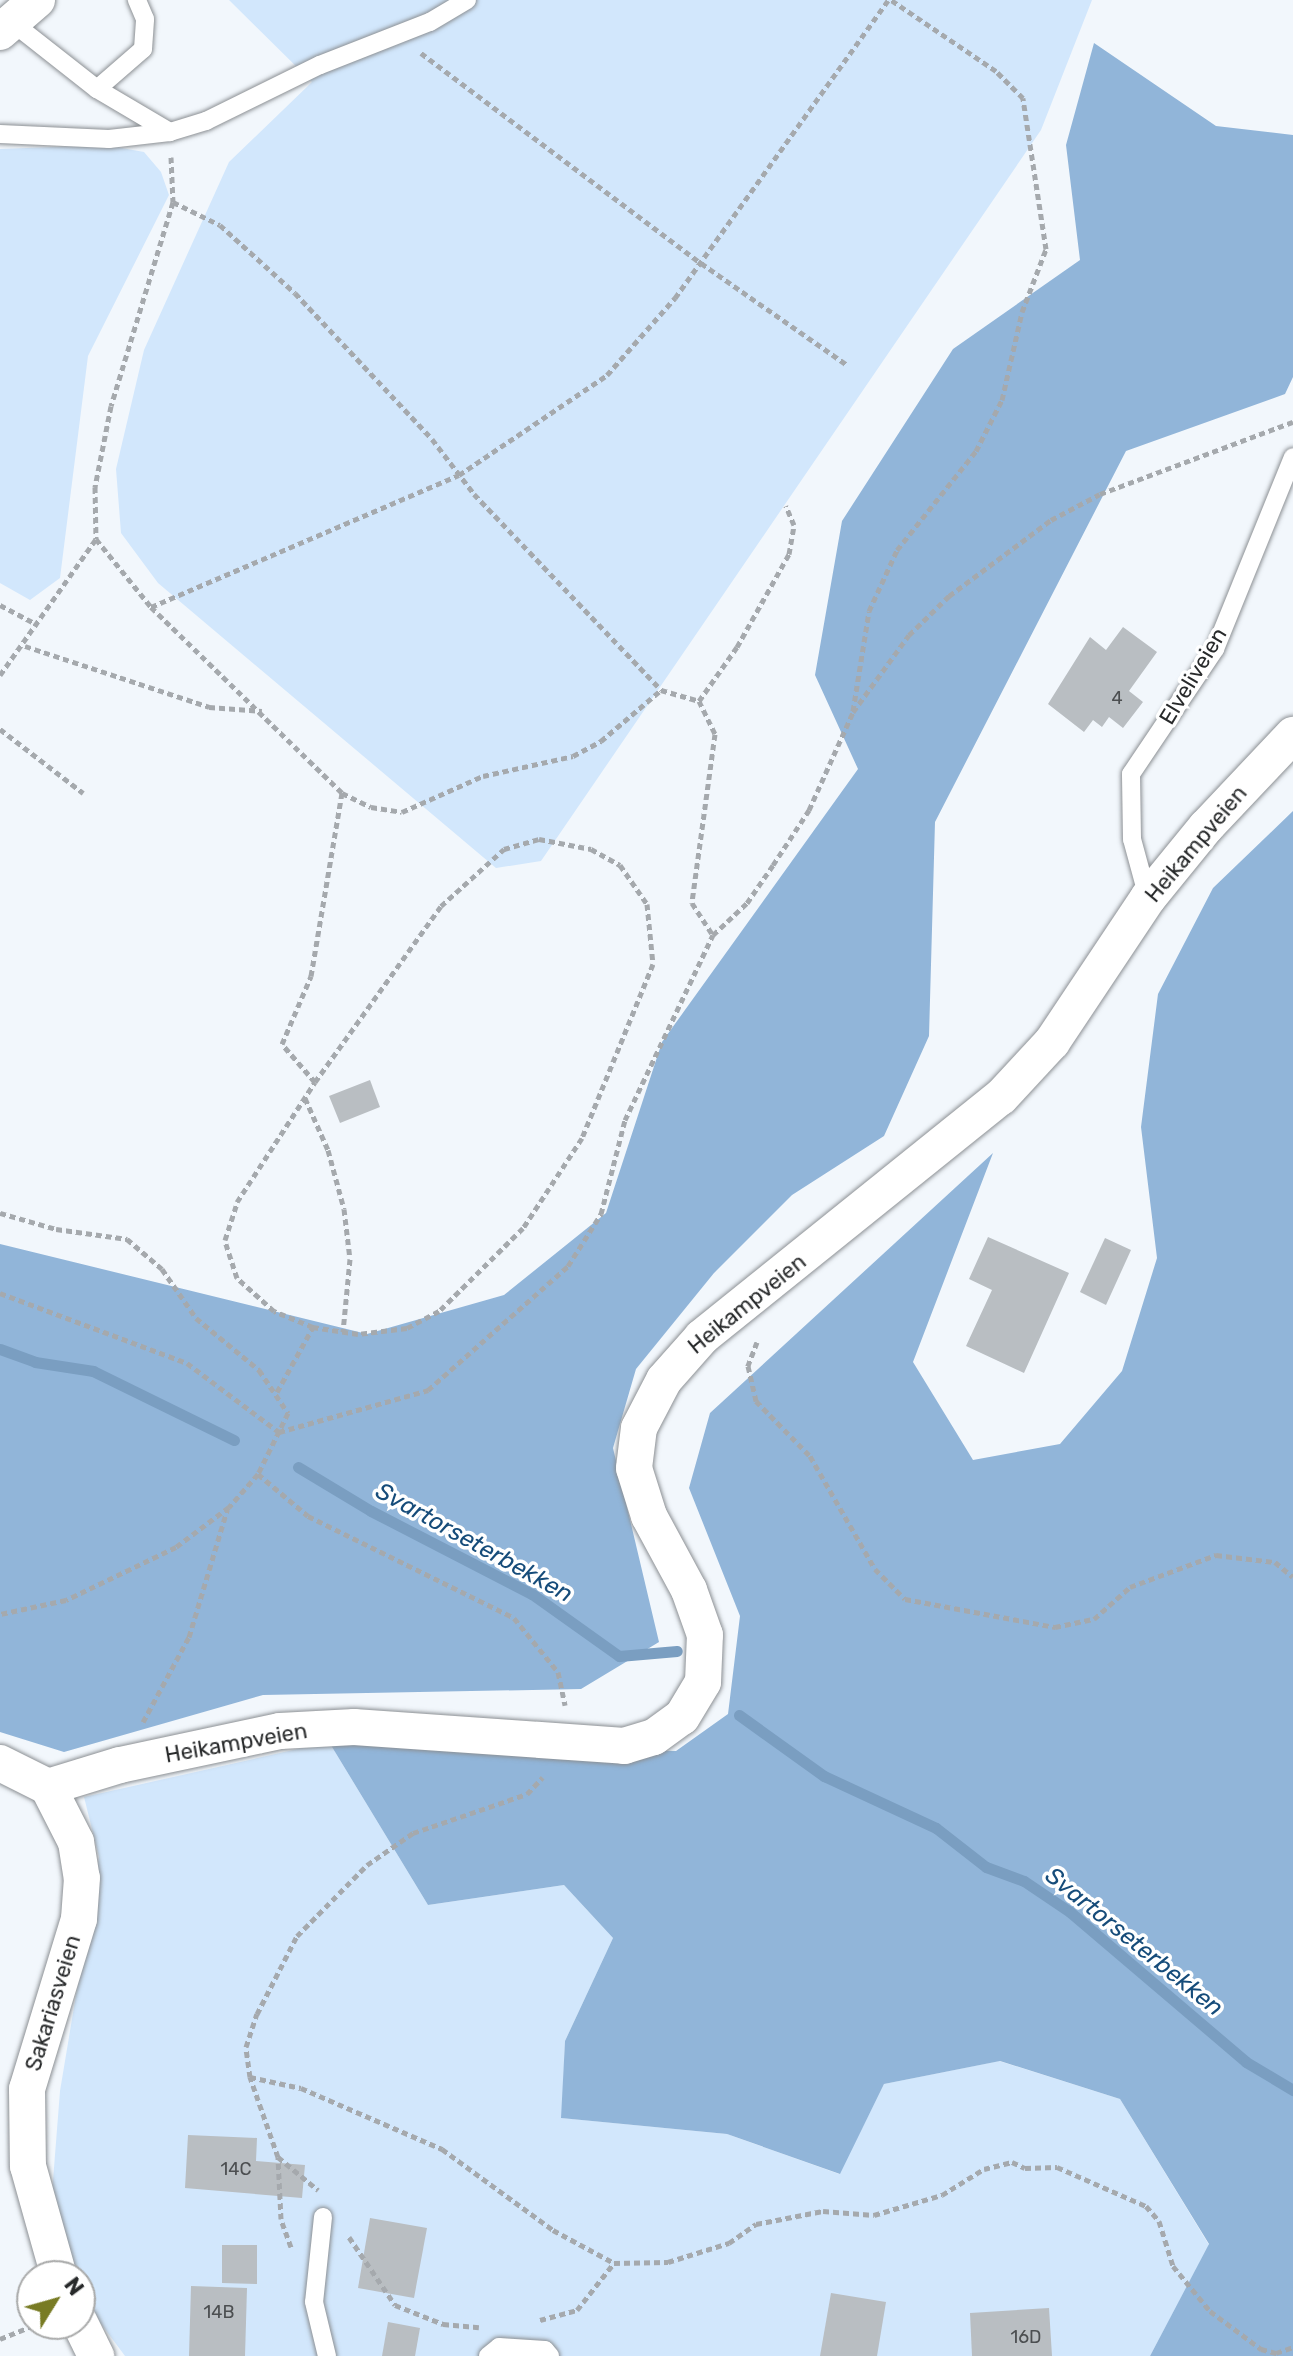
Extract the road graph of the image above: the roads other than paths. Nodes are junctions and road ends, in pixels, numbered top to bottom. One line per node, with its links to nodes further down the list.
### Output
1 (137, 0): 4 (lane)
2 (467, 0): 5 (lane)
3 (17, 18): 4 (lane)
4 (97, 89): 5 (lane)
5 (170, 132): 6 (lane)
6 (0, 134)
7 (1293, 457): 9 (lane, Elveliveien)
8 (1293, 735): 9 (street, Heikampveien)
9 (1148, 898): 11 (street, Heikampveien)
10 (0, 1763): 11 (street)
11 (48, 1787): 13 (street, Sakariasveien)
12 (323, 2217): 14 (lane)
13 (54, 2260)
14 (327, 2356)
15 (488, 2356): 16 (lane)
16 (550, 2356)

